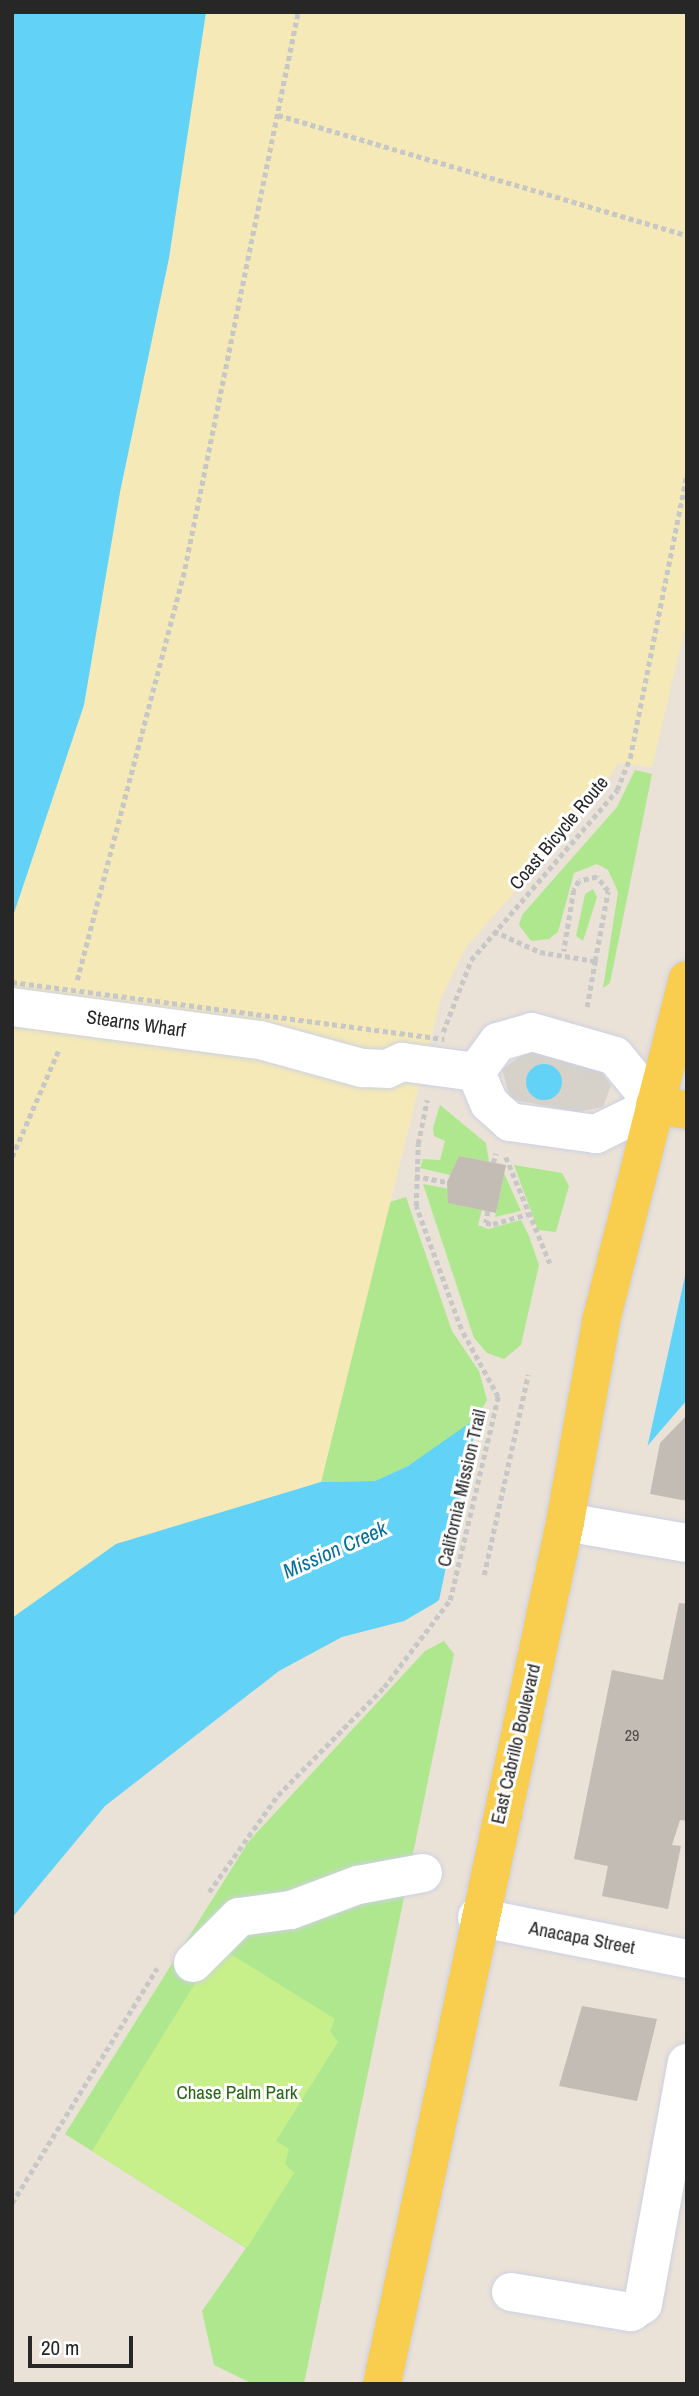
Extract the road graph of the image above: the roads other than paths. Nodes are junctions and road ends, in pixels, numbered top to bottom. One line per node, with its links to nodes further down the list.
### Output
1 (687, 980): 4 (main road, East Cabrillo Boulevard)
2 (12, 1007): 3 (street, Stearns Wharf)
3 (476, 1072): 4 (street); 4 (street)
4 (671, 1108): 5 (main road, East Cabrillo Boulevard)
5 (565, 1518): 6 (street); 8 (main road, East Cabrillo Boulevard)
6 (687, 1543)
7 (423, 1873): 10 (street)
8 (477, 1917): 9 (street, Anacapa Street); 13 (main road, East Cabrillo Boulevard)
9 (687, 1959)
10 (193, 1963)
11 (687, 2063): 12 (street)
12 (511, 2292)
13 (382, 2384)

